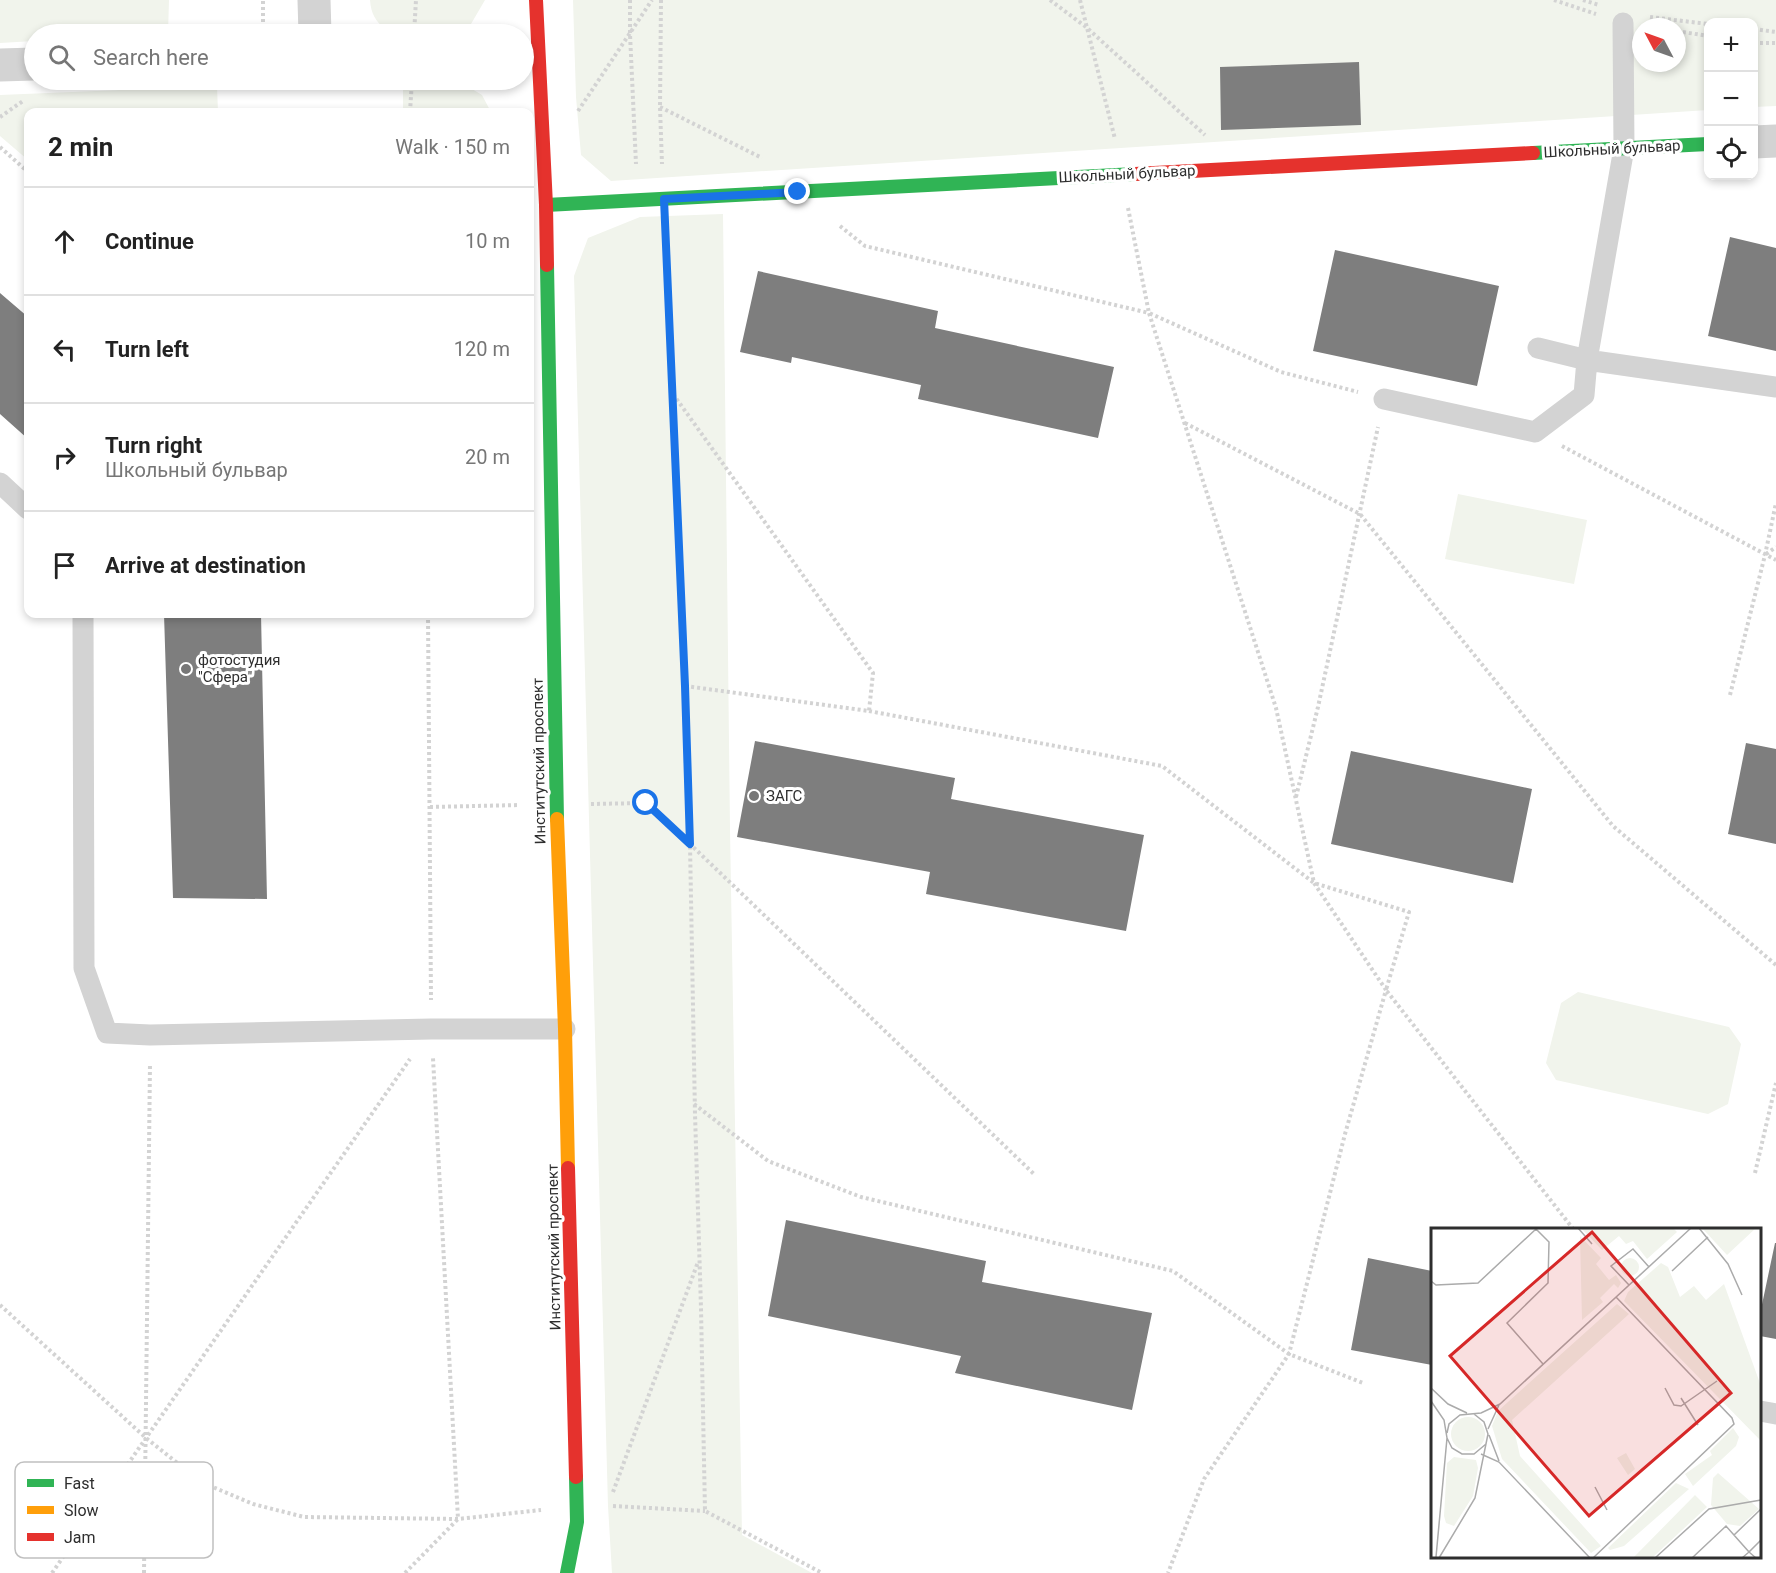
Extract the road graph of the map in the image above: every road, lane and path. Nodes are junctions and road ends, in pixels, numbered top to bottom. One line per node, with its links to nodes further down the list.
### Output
1 (263, 0): 11 (path)
2 (315, 0): 12 (street)
3 (416, 0): 13 (path)
4 (536, 0): 14 (main road, Институтский проспект)
5 (630, 0): 19 (path)
6 (652, 0): 19 (path)
7 (662, 0): 39 (path)
8 (1050, 0): 15 (path)
9 (1080, 0): 15 (path)
10 (1623, 23): 34 (lane)
11 (263, 24)
12 (315, 24)
13 (415, 24)
14 (534, 24)
15 (1086, 27): 29 (path); 37 (path)
16 (1758, 30): 18 (path)
17 (1686, 32): 20 (path)
18 (1776, 32)
19 (630, 34): 28 (path); 40 (path)
20 (1704, 35)
21 (1758, 43): 22 (path)
22 (1776, 43)
23 (24, 64): 24 (street)
24 (0, 65)
25 (534, 75): 41 (main road, Институтский проспект)
26 (411, 90): 27 (path)
27 (410, 108)
28 (578, 111)
29 (1209, 140)
30 (1776, 141): 31 (street)
31 (1758, 142)
32 (1704, 144): 34 (main road, Школьный бульвар)
33 (0, 147): 36 (path)
34 (1624, 148): 37 (main road, Школьный бульвар); 44 (lane)
35 (763, 158): 38 (path)
36 (24, 168)
37 (1122, 175): 38 (main road, Школьный бульвар); 42 (path)
38 (798, 192): 39 (main road, Школьный бульвар); 42 (path)
39 (664, 199): 40 (main road, Школьный бульвар); 46 (path)
40 (638, 200): 41 (main road, Школьный бульвар)
41 (546, 205): 63 (main road, Институтский проспект)
42 (1149, 313): 47 (path); 48 (path)
43 (1538, 348): 44 (lane)
44 (1587, 360): 45 (lane); 49 (lane)
45 (1776, 387)
46 (672, 393): 59 (path); 61 (path)
47 (1384, 399): 49 (lane); 53 (path)
48 (1184, 423): 53 (path); 62 (path)
49 (1535, 432): 55 (path)
50 (0, 483): 52 (lane)
51 (1776, 503): 55 (path)
52 (24, 505)
53 (1360, 514): 62 (path); 67 (path)
54 (1776, 547): 55 (path)
55 (1765, 555): 56 (path); 60 (path)
56 (1776, 560)
57 (83, 618): 71 (lane)
58 (428, 618): 64 (path)
59 (685, 686): 61 (path); 65 (path)
60 (1730, 695)
61 (869, 711): 66 (path)
62 (1296, 798): 66 (path)
63 (556, 805): 64 (path); 65 (path); 70 (main road, Институтский проспект)
64 (430, 807): 69 (path)
65 (690, 844): 73 (path); 75 (path)
66 (1314, 883): 68 (path); 68 (path)
67 (1776, 965)
68 (1386, 990): 76 (path); 79 (path)
69 (431, 1029): 70 (lane); 71 (lane); 83 (path); 92 (path)
70 (565, 1029): 93 (main road, Институтский проспект)
71 (150, 1035): 83 (path)
72 (1776, 1083): 74 (path)
73 (694, 1104): 77 (path); 79 (path)
74 (1755, 1173)
75 (1035, 1175)
76 (1572, 1228)
77 (700, 1258): 88 (path); 91 (path)
78 (0, 1305): 83 (path)
79 (1289, 1354): 80 (path); 102 (path)
80 (1363, 1383)
81 (1761, 1411): 82 (lane)
82 (1776, 1414)
83 (146, 1438): 84 (path); 85 (path); 86 (path)
84 (129, 1462)
85 (146, 1462)
86 (176, 1462)
87 (213, 1487): 92 (path)
88 (612, 1494)
89 (608, 1506): 91 (path)
90 (541, 1510): 92 (path)
91 (705, 1511): 101 (path)
92 (458, 1520): 99 (path)
93 (577, 1522): 94 (main road); 100 (main road)
94 (586, 1552)
95 (62, 1558): 97 (path)
96 (144, 1558): 98 (path)
97 (52, 1573)
98 (144, 1573)
99 (405, 1573)
100 (567, 1573)
101 (822, 1573)
102 (1168, 1573)

